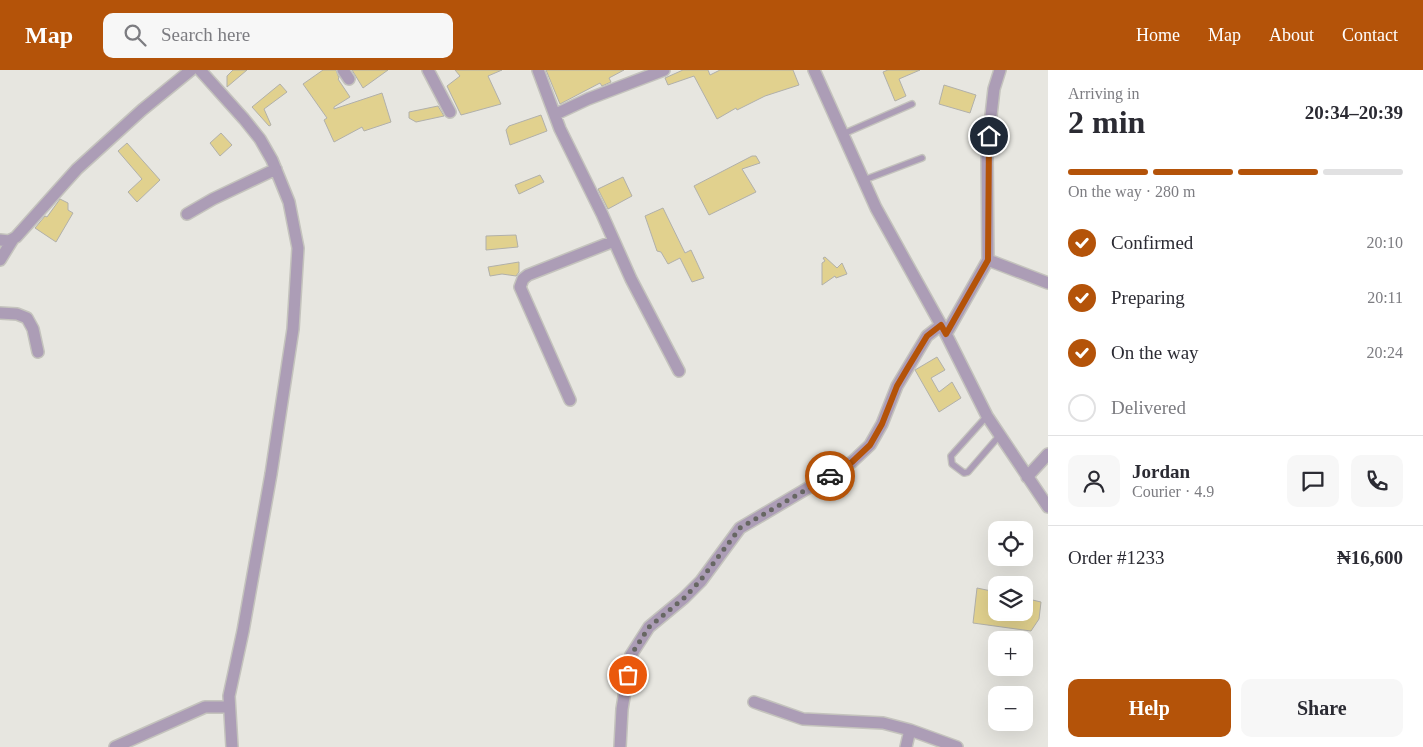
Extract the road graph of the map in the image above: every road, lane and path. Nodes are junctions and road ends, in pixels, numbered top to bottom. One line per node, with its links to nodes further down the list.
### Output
1 (191, 70): 16 (street)
2 (200, 70): 13 (street)
3 (428, 70): 9 (street)
4 (538, 70): 10 (street)
5 (664, 70): 10 (street)
6 (814, 70): 11 (street)
7 (1000, 70): 20 (street)
8 (912, 104): 11 (lane)
9 (450, 112)
10 (556, 114): 18 (street)
11 (843, 134): 14 (street)
12 (922, 158): 14 (lane)
13 (276, 169): 15 (street); 33 (street)
14 (864, 180): 23 (street)
15 (187, 214)
16 (13, 238): 17 (street); 19 (street)
17 (0, 240)
18 (614, 241): 25 (street); 26 (street)
19 (0, 260)
20 (988, 260): 21 (street); 23 (street)
21 (1048, 283)
22 (0, 313): 24 (street)
23 (943, 330): 27 (street); 37 (street)
24 (38, 352)
25 (679, 370)
26 (570, 400)
27 (987, 416): 28 (street); 28 (lane)
28 (1000, 435): 30 (street)
29 (1048, 454): 30 (street)
30 (1027, 478): 31 (street)
31 (1048, 507)
32 (754, 702): 34 (street)
33 (230, 707): 35 (street); 36 (street)
34 (910, 730): 38 (street); 39 (street)
35 (115, 747)
36 (232, 747)
37 (620, 747)
38 (906, 747)
39 (957, 747)

